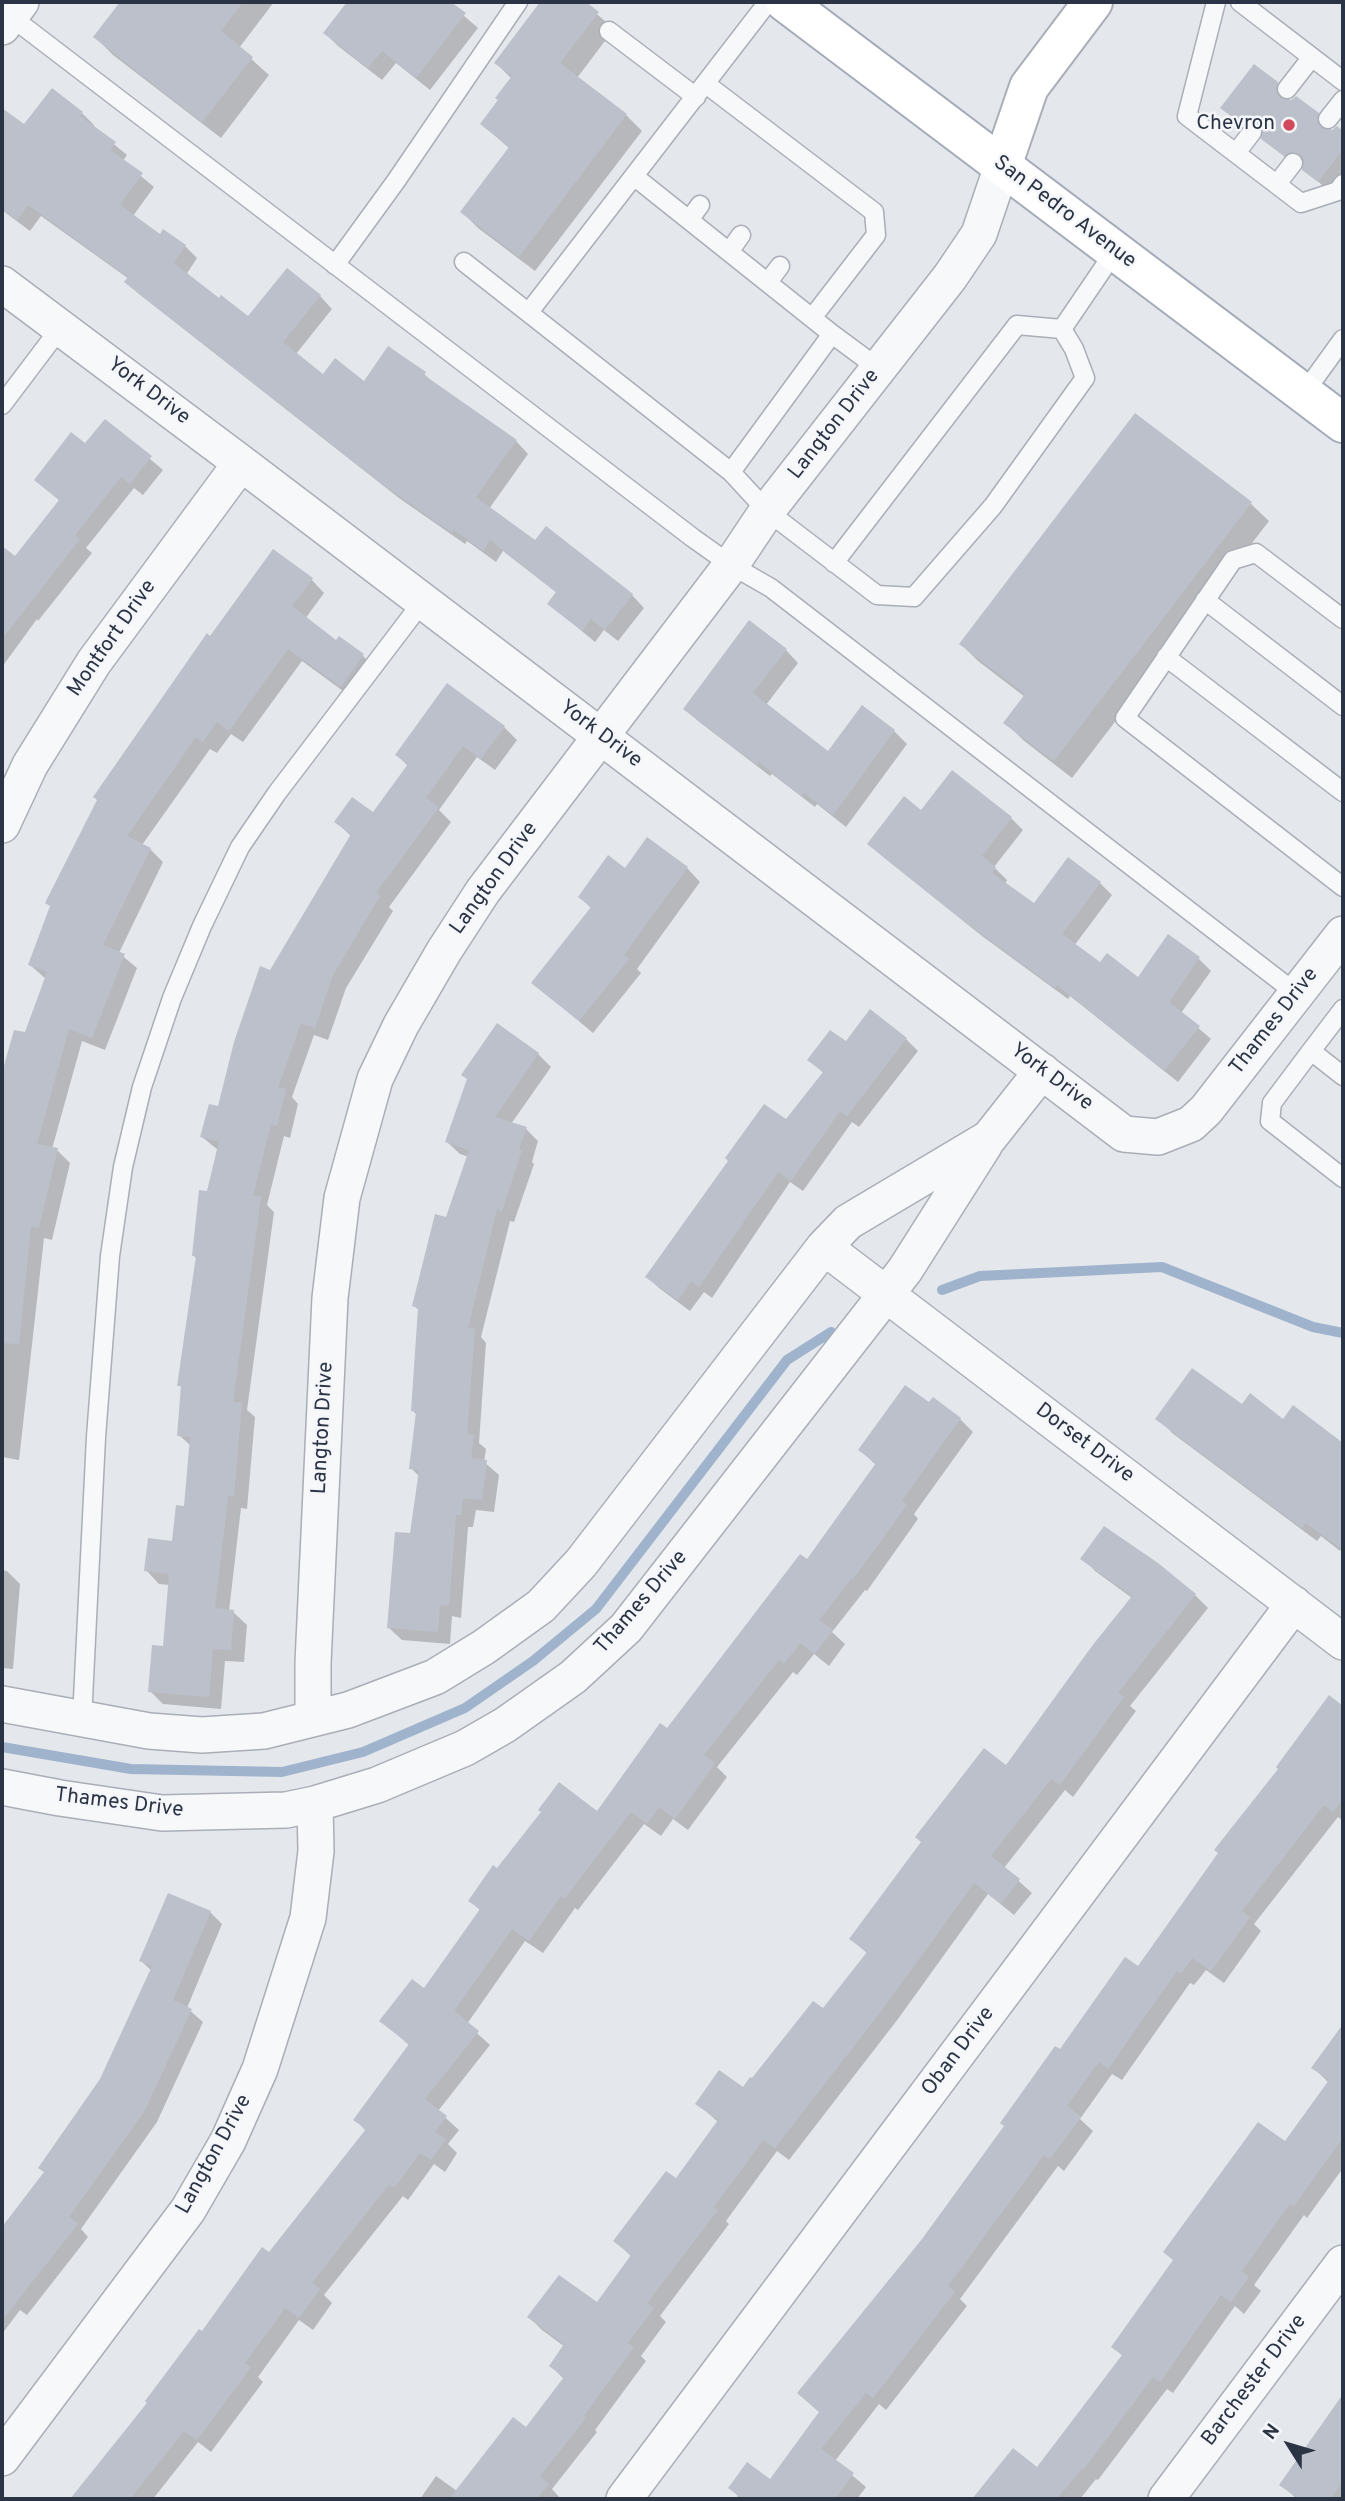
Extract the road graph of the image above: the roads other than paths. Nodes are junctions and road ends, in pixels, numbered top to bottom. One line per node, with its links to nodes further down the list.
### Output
1 (519, 2): 28 (lane)
2 (768, 2): 12 (lane)
3 (786, 2): 18 (main road, San Pedro Avenue)
4 (1093, 2): 18 (main road)
5 (1216, 2): 16 (lane)
6 (1240, 2): 9 (lane)
7 (11, 15): 28 (lane)
8 (609, 31): 12 (lane)
9 (1312, 57): 10 (lane); 11 (lane)
10 (1343, 81)
11 (1287, 89)
12 (701, 90): 19 (lane); 33 (lane)
13 (1343, 100): 14 (lane)
14 (1328, 119)
15 (1252, 132): 16 (lane)
16 (1236, 153): 20 (lane)
17 (1293, 163): 20 (lane)
18 (1002, 166): 25 (main road, San Pedro Avenue); 38 (street, Langton Drive)
19 (635, 177): 23 (lane); 32 (lane)
20 (1276, 184): 21 (lane)
21 (1343, 184)
22 (700, 205): 23 (lane)
23 (689, 220): 26 (lane)
24 (741, 235): 26 (lane)
25 (1115, 251): 35 (lane); 39 (main road, San Pedro Avenue)
26 (729, 252): 30 (lane)
27 (464, 262): 32 (lane)
28 (335, 265): 46 (lane)
29 (780, 266): 30 (lane)
30 (768, 282): 33 (lane)
31 (2, 284): 34 (street, York Drive)
32 (529, 312): 43 (lane)
33 (813, 317): 36 (lane)
34 (61, 327): 40 (lane); 42 (street, York Drive)
35 (1062, 329): 45 (lane); 45 (lane)
36 (832, 334): 38 (lane); 43 (lane)
37 (1343, 339): 39 (lane)
38 (878, 368): 44 (street, Langton Drive)
39 (1304, 393): 41 (main road, San Pedro Avenue)
40 (2, 405)
41 (1343, 423)
42 (241, 463): 48 (street, York Drive); 54 (street, Montfort Drive)
43 (731, 472): 44 (lane)
44 (768, 511): 45 (lane); 46 (street, Langton Drive)
45 (834, 563)
46 (731, 565): 52 (street, Langton Drive); 57 (lane)
47 (1205, 600): 49 (lane); 50 (lane); 51 (lane)
48 (423, 601): 52 (street, York Drive); 71 (lane)
49 (1343, 619)
50 (1166, 657): 53 (lane); 55 (lane)
51 (1343, 706)
52 (601, 736): 60 (street, York Drive); 70 (street, Langton Drive)
53 (1343, 792)
54 (2, 825)
55 (1343, 887)
56 (1343, 934): 57 (street, Thames Drive)
57 (1297, 994): 62 (street, Thames Drive)
58 (1343, 1009): 59 (lane)
59 (1311, 1051): 61 (lane); 64 (lane)
60 (1042, 1072): 62 (street, York Drive); 63 (street, Thames Drive)
61 (1343, 1076)
62 (1206, 1110)
63 (989, 1138): 65 (street, Thames Drive); 66 (street, Thames Drive)
64 (1343, 1178)
65 (824, 1247): 66 (street, Dorset Drive); 70 (street, Thames Drive)
66 (886, 1292): 67 (street, Dorset Drive); 73 (street, Thames Drive)
67 (1294, 1604): 68 (street, Dorset Drive); 76 (street, Oban Drive)
68 (1343, 1642)
69 (2, 1704): 71 (street, Thames Drive)
70 (313, 1718): 71 (street, Thames Drive)
71 (82, 1719)
72 (2, 1787): 73 (street, Thames Drive)
73 (315, 1804): 75 (street, Langton Drive)
74 (1343, 2263): 77 (street, Barchester Drive)
75 (2, 2458)
76 (624, 2499)
77 (1166, 2499)

